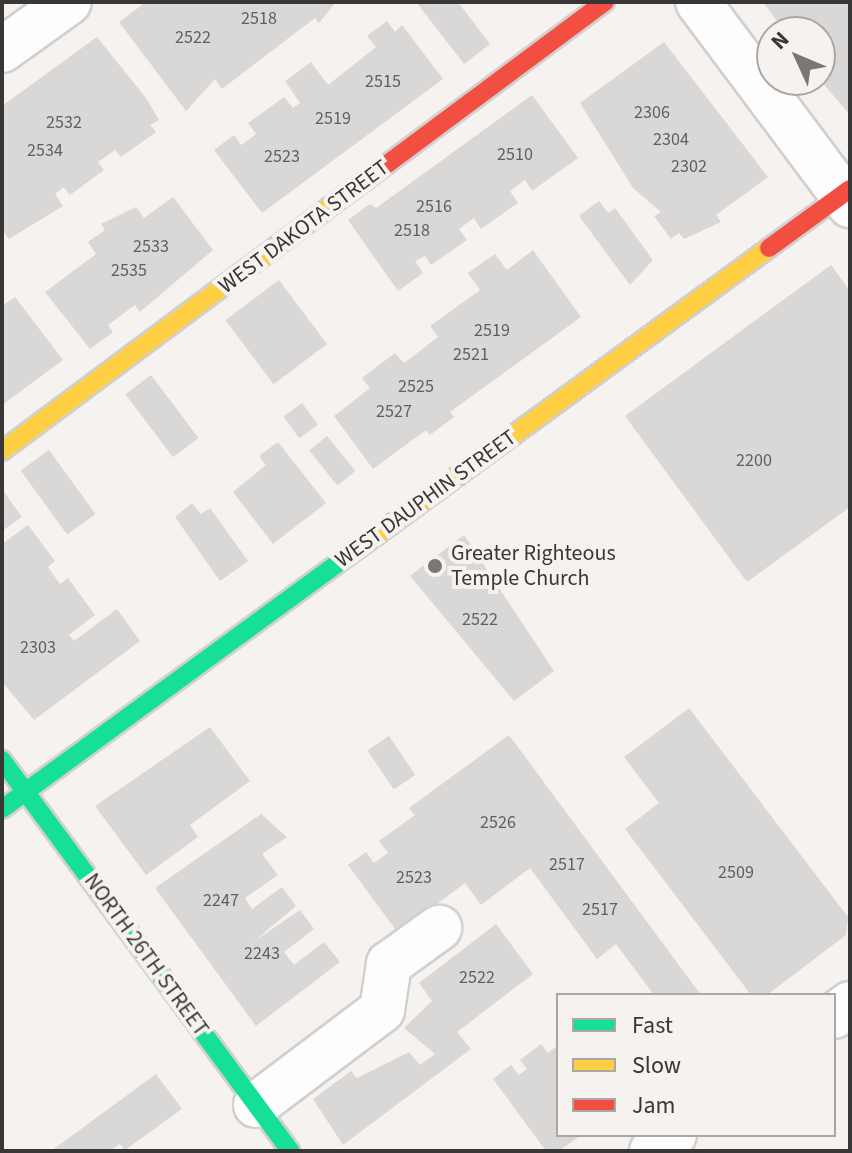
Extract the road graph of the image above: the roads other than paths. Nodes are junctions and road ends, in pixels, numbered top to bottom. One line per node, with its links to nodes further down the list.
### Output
1 (69, 2): 4 (street)
2 (605, 2): 6 (street, WEST DAKOTA STREET)
3 (698, 2): 5 (street)
4 (2, 50)
5 (847, 196): 8 (street, WEST DAUPHIN STREET)
6 (2, 451)
7 (2, 760): 8 (street, NORTH 26TH STREET)
8 (26, 791): 9 (street, WEST DAUPHIN STREET); 11 (street, NORTH 26TH STREET)
9 (2, 809)
10 (439, 928): 11 (street)
11 (256, 1105): 13 (street, NORTH 26TH STREET)
12 (671, 1137): 14 (street)
13 (290, 1151)
14 (652, 1151)

